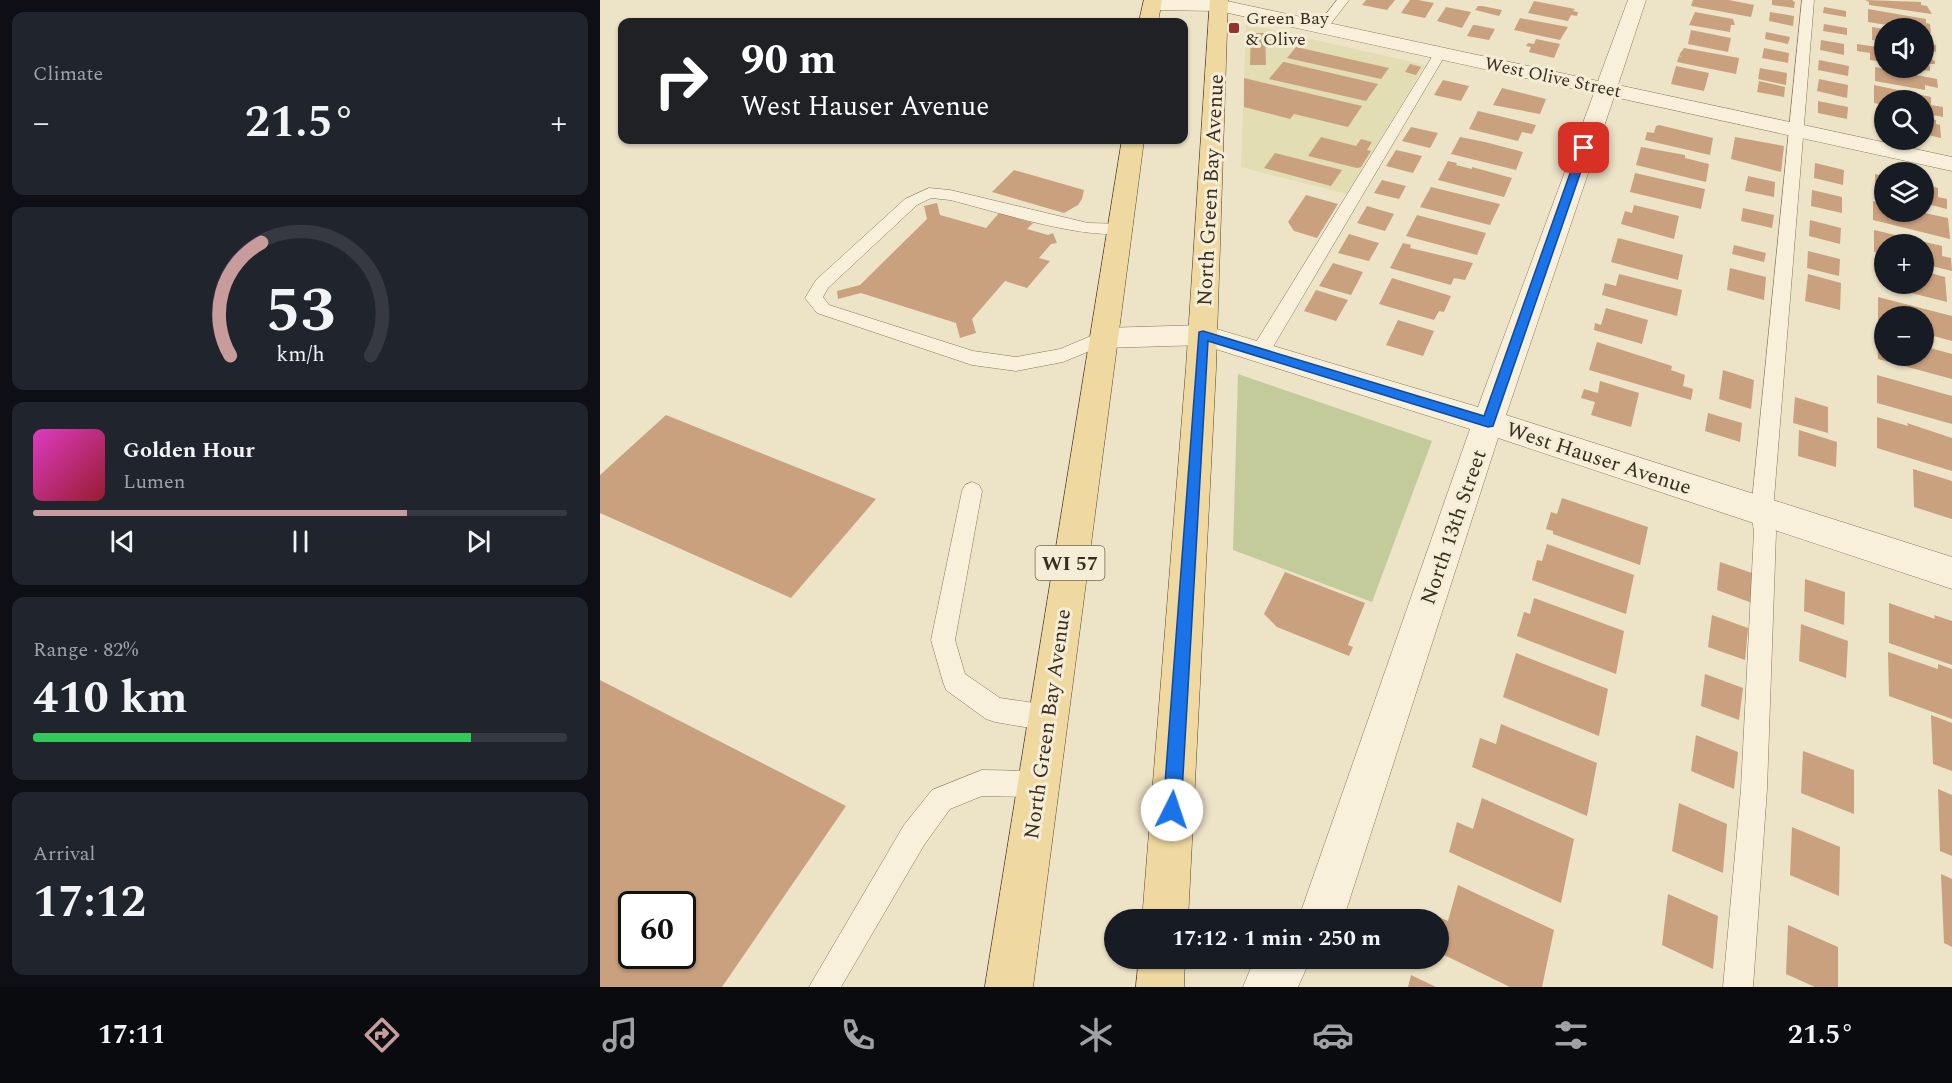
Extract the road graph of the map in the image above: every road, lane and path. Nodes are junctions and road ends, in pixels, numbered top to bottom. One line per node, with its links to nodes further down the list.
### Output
1 (1342, 0): 6 (lane)
2 (1636, 0): 8 (street, North 13th Street)
3 (1808, 0): 9 (lane)
4 (1219, 2): 5 (street, West Olive Street); 6 (street, West Olive Street); 13 (main road, North Green Bay Avenue)
5 (1151, 9)
6 (1322, 27): 7 (street, West Olive Street)
7 (1441, 52): 8 (street, West Olive Street); 15 (lane)
8 (1606, 88): 9 (street, West Olive Street); 16 (street, North 13th Street)
9 (1796, 129): 11 (street, West Olive Street); 18 (lane)
10 (1132, 144): 12 (main road, North Green Bay Avenue / WI 57)
11 (1952, 164)
12 (1120, 228): 14 (main road, North Green Bay Avenue / WI 57); 14 (lane)
13 (1203, 335): 14 (street, West Hauser Avenue); 15 (street, West Hauser Avenue); 23 (main road, North Green Bay Avenue)
14 (1103, 338): 20 (main road, North Green Bay Avenue / WI 57)
15 (1260, 352): 16 (street, West Hauser Avenue)
16 (1488, 422): 18 (street, West Hauser Avenue); 22 (street, North 13th Street)
17 (972, 491): 20 (lane)
18 (1762, 511): 19 (street, West Hauser Avenue); 32 (lane)
19 (1952, 573)
20 (1048, 718): 21 (main road, North Green Bay Avenue / WI 57)
21 (1038, 784): 27 (lane); 28 (main road, North Green Bay Avenue / WI 57)
22 (1321, 907)
23 (1166, 909)
24 (1161, 969): 29 (main road)
25 (1282, 969): 30 (street)
26 (1304, 969): 31 (street)
27 (824, 987)
28 (1009, 987)
29 (1160, 987)
30 (1267, 987)
31 (1298, 987)
32 (1738, 987)

